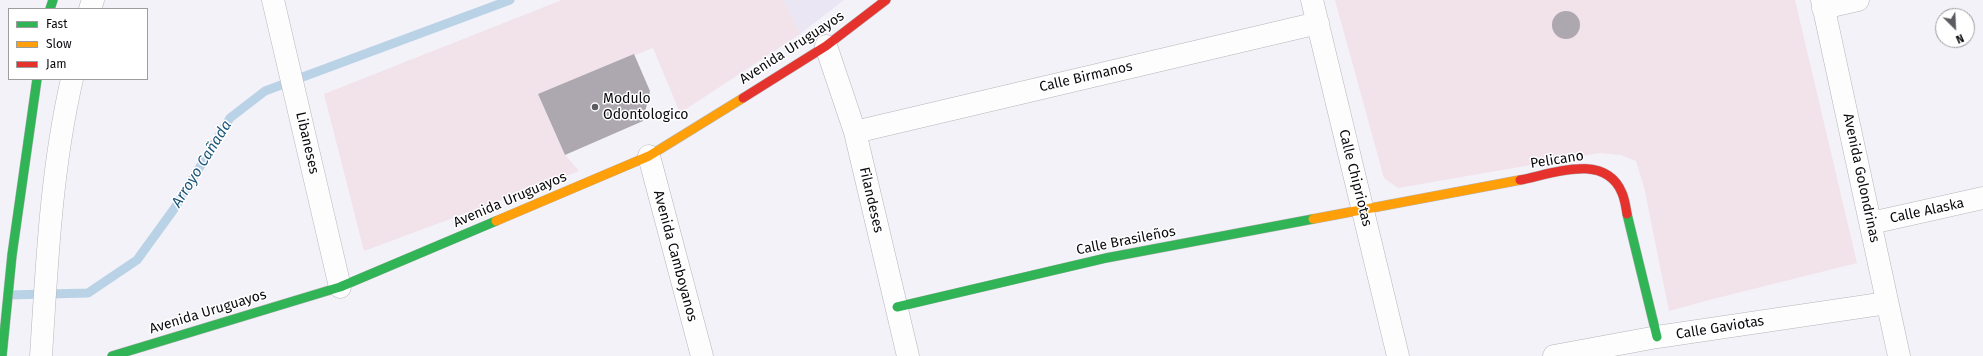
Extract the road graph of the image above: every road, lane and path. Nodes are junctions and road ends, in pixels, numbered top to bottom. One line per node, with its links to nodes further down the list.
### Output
1 (273, 0): 15 (street, Libaneses)
2 (886, 0): 7 (street, Avenida Uruguayos)
3 (1312, 0): 6 (street, Calle Chipriotas)
4 (1858, 0): 5 (street)
5 (1822, 4): 14 (street, Avenida Golondrinas)
6 (1318, 23): 10 (street, Calle Birmanos); 13 (street, Calle Chipriotas)
7 (826, 46): 10 (street, Filandeses); 11 (street, Avenida Uruguayos)
8 (37, 80): 19 (street)
9 (72, 80): 20 (street)
10 (855, 132): 17 (street, Filandeses)
11 (649, 156): 15 (street, Avenida Uruguayos); 22 (street, Avenida Camboyanos)
12 (1983, 198): 14 (street, Calle Alaska)
13 (1363, 211): 17 (street, Calle Brasileños); 18 (street, Pelicano); 24 (street, Calle Chipriotas)
14 (1871, 223): 16 (street, Avenida Golondrinas)
15 (340, 287): 21 (street, Avenida Uruguayos)
16 (1887, 303): 18 (street, Calle Gaviotas); 26 (street, Avenida Golondrinas)
17 (897, 307): 23 (street, Filandeses)
18 (1657, 337): 25 (street, Calle Gaviotas)
19 (2, 356)
20 (41, 356)
21 (112, 356)
22 (702, 356)
23 (908, 356)
24 (1398, 356)
25 (1554, 356)
26 (1899, 356)

